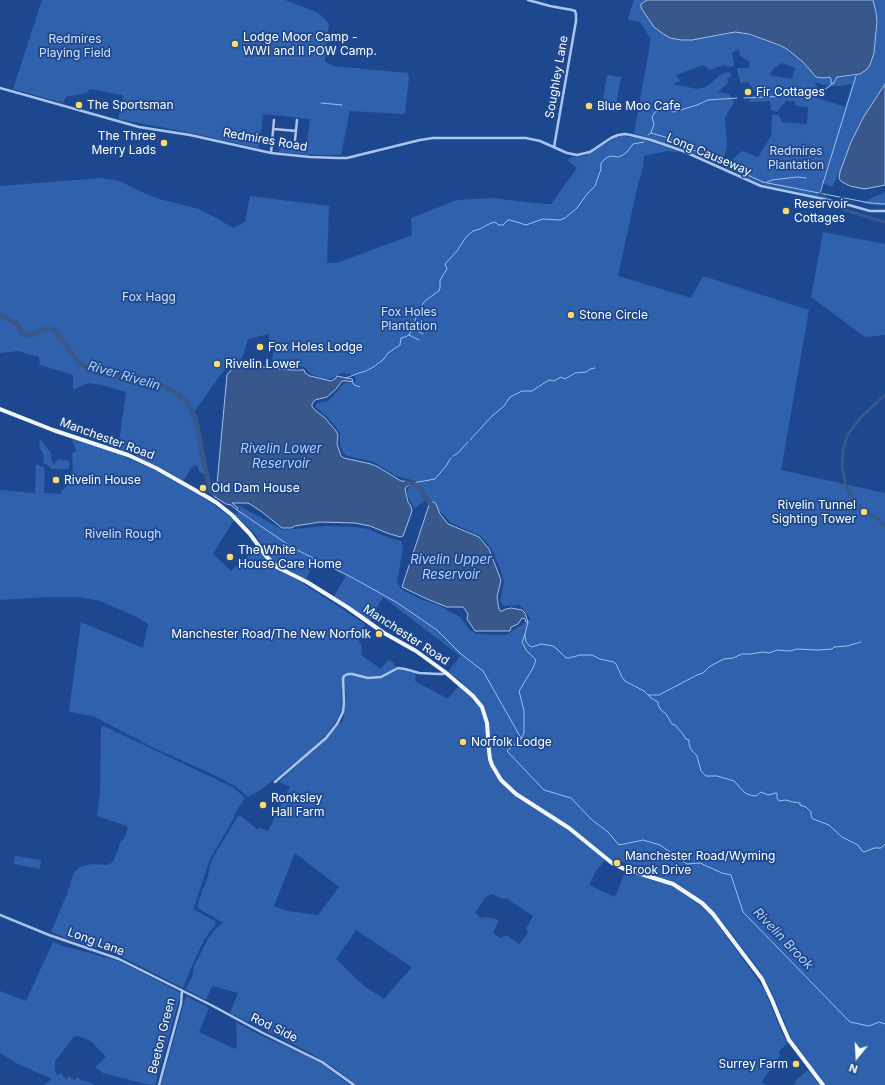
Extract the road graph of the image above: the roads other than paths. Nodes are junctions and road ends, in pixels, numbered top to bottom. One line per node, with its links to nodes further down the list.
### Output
1 (528, 0): 8 (street, Soughley Lane)
2 (0, 88): 9 (street, Redmires Road)
3 (274, 120): 5 (street)
4 (297, 120): 6 (street)
5 (274, 128): 6 (street); 9 (street)
6 (296, 131): 7 (street)
7 (295, 140)
8 (554, 147): 9 (street, Redmires Road); 10 (street, Long Causeway)
9 (271, 153)
10 (885, 211)
11 (0, 409): 12 (main road, Manchester Road)
12 (445, 672): 13 (street); 18 (main road, Manchester Road)
13 (275, 782)
14 (0, 916): 15 (street, Long Lane)
15 (182, 992): 16 (street, Beeton Green); 17 (street, Rod Side)
16 (159, 1085)
17 (354, 1085)
18 (823, 1085)

